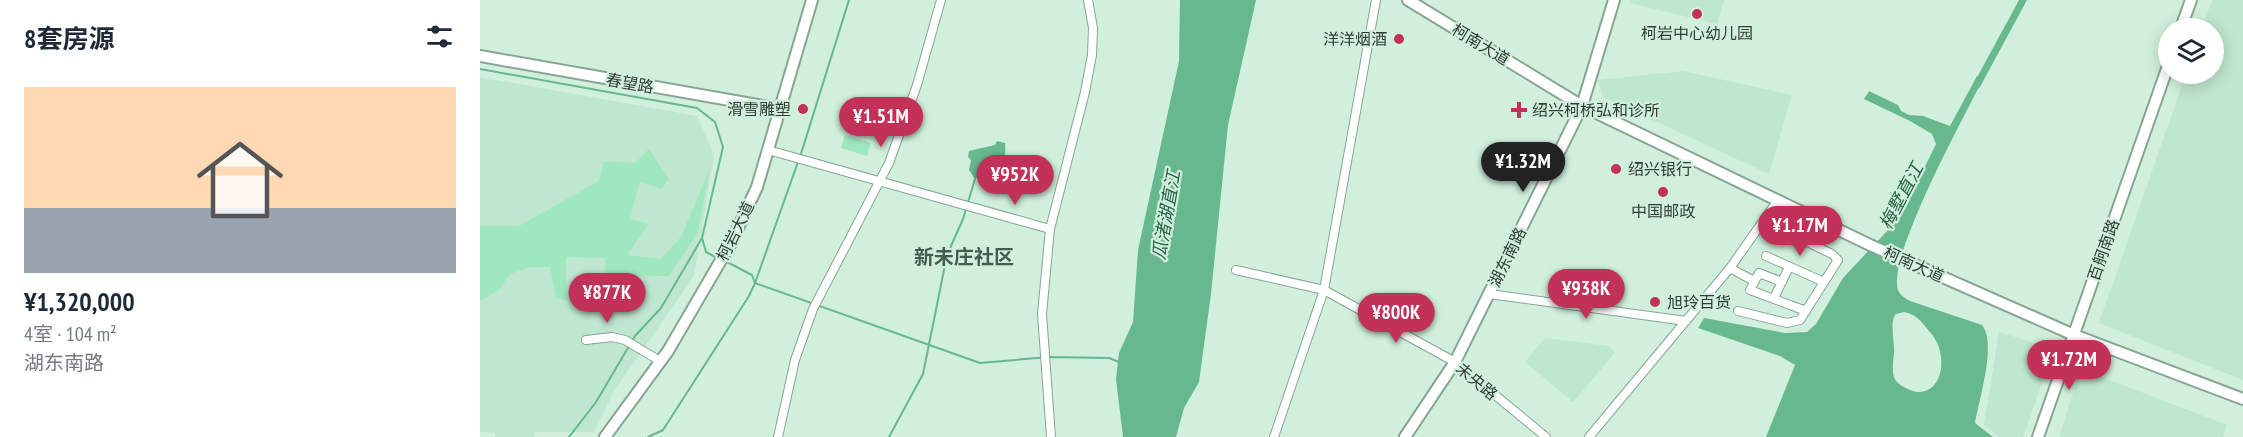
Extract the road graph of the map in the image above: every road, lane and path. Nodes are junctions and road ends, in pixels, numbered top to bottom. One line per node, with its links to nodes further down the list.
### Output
1 (812, 0): 12 (street, 柯岩大道)
2 (941, 0): 14 (street)
3 (1088, 0): 17 (street)
4 (1376, 0): 25 (street)
5 (1408, 0): 11 (street, 柯南大道)
6 (1614, 0): 11 (street, 湖东南路)
7 (2192, 0): 8 (street)
8 (2185, 18)
9 (480, 56): 12 (street, 春望路)
10 (2162, 84): 31 (street, 百舸南路)
11 (1582, 106): 15 (street, 柯南大道); 26 (street, 湖东南路)
12 (780, 109): 13 (street, 柯岩大道)
13 (768, 150): 14 (street); 33 (street, 柯岩大道)
14 (880, 181): 17 (street); 37 (street)
15 (1778, 200): 20 (street); 31 (street, 柯南大道)
16 (1777, 226): 24 (street)
17 (1050, 229): 38 (street)
18 (1766, 256): 19 (street)
19 (1789, 267): 23 (street); 24 (street)
20 (1730, 268): 22 (street); 30 (street)
21 (1236, 270): 25 (street, 未央路)
22 (1754, 280): 23 (street); 27 (street)
23 (1782, 282): 27 (street)
24 (1824, 282): 29 (street)
25 (1324, 290): 34 (street, 未央路); 39 (street)
26 (1489, 294): 30 (street); 34 (street, 湖东南路)
27 (1774, 298): 29 (street)
28 (1738, 311): 29 (street)
29 (1806, 311)
30 (1686, 321): 42 (street)
31 (2074, 335): 35 (street, 柯南大道); 43 (street, 百舸南路)
32 (586, 340): 33 (street)
33 (660, 362): 36 (street, 柯岩大道)
34 (1455, 362): 40 (street, 湖东南路); 41 (street, 未央路)
35 (2243, 399)
36 (605, 437)
37 (778, 437)
38 (1051, 437)
39 (1274, 437)
40 (1405, 437)
41 (1546, 437)
42 (1589, 437)
43 (2038, 437)

